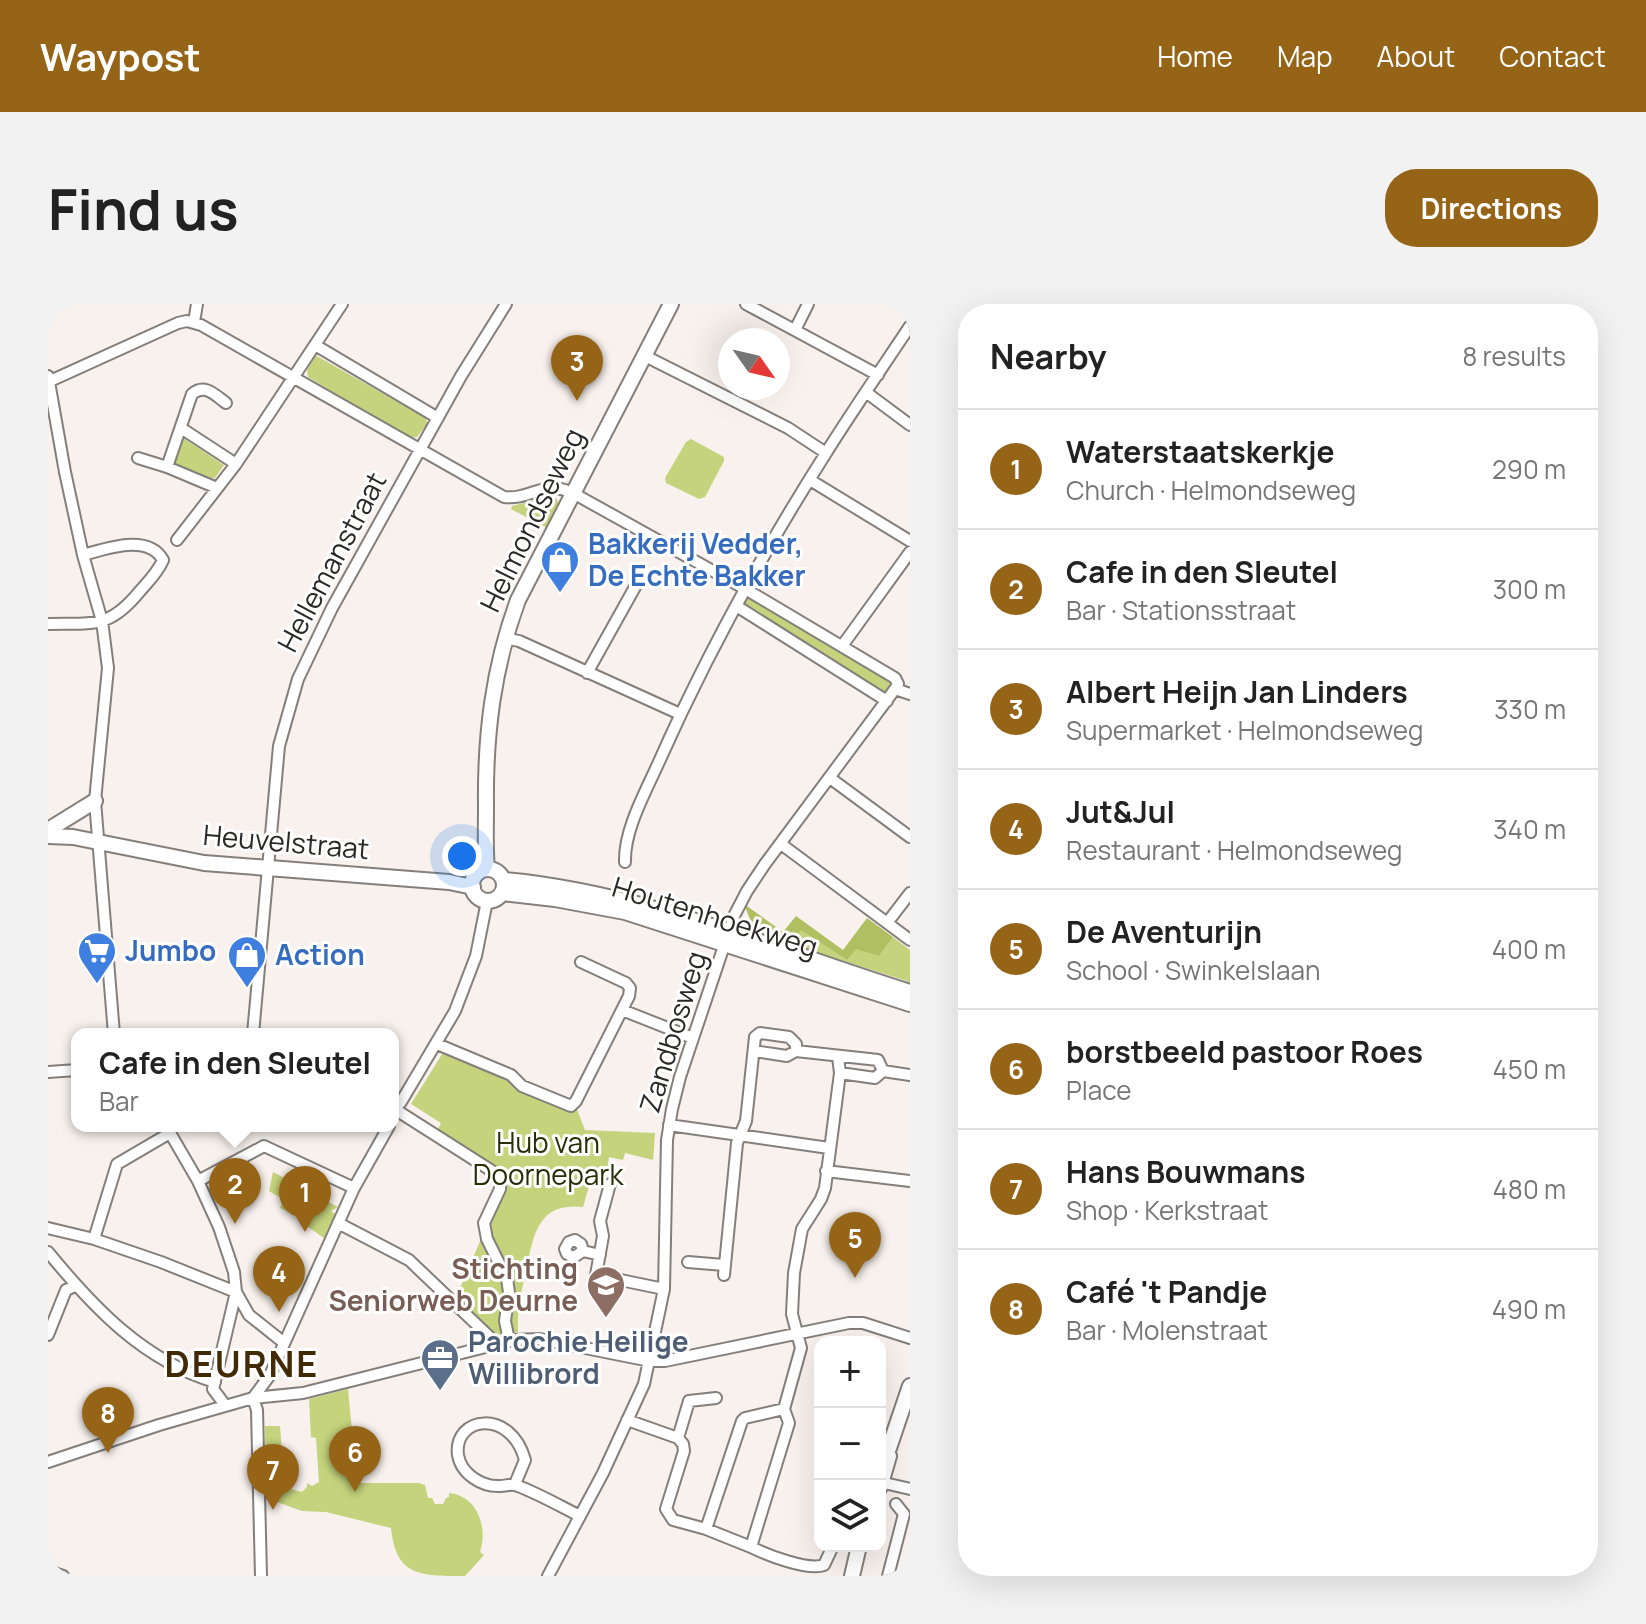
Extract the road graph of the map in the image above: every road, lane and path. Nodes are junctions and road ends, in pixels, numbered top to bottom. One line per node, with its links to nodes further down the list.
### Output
1 (197, 304): 7 (street)
2 (342, 304): 10 (street)
3 (506, 304): 17 (street, Hellemanstraat)
4 (671, 304): 11 (street, Helmondseweg)
5 (746, 304): 9 (street)
6 (808, 304): 9 (street)
7 (194, 322): 13 (street); 14 (street)
8 (909, 328): 12 (street)
9 (795, 330): 12 (street)
10 (315, 345): 13 (street); 17 (street)
11 (645, 356): 21 (street); 27 (street, Helmondseweg)
12 (878, 375): 15 (street)
13 (294, 377): 20 (street); 23 (street)
14 (49, 380): 31 (street)
15 (867, 393): 18 (street); 21 (street)
16 (226, 403): 19 (street)
17 (438, 418): 20 (street, Hellemanstraat)
18 (910, 425)
19 (181, 428): 23 (street); 24 (street)
20 (421, 448): 27 (street); 51 (street, Hellemanstraat)
21 (826, 453): 25 (street)
22 (138, 458): 24 (street)
23 (236, 464): 26 (street)
24 (167, 467): 26 (street)
25 (810, 480): 29 (street); 33 (street)
26 (217, 488): 28 (street)
27 (573, 493): 33 (street); 37 (street, Helmondseweg)
28 (177, 540)
29 (910, 541)
30 (910, 552): 38 (street)
31 (83, 555): 35 (street); 35 (street)
32 (635, 587): 39 (street)
33 (747, 590): 34 (street); 38 (street)
34 (738, 607): 42 (street); 43 (street)
35 (102, 621): 36 (street); 45 (street)
36 (48, 624)
37 (504, 638): 39 (street); 52 (street, Helmondseweg)
38 (842, 646): 40 (street)
39 (587, 673): 43 (street)
40 (895, 689): 41 (street); 42 (street, Zandbosweg)
41 (910, 694)
42 (887, 701): 44 (street, Zandbosweg)
43 (680, 714): 50 (street)
44 (830, 778): 47 (street); 49 (street, Zandbosweg)
45 (95, 801): 46 (street); 48 (street)
46 (48, 833): 48 (street, Heuvelstraat)
47 (910, 837)
48 (96, 842): 51 (street, Heuvelstraat); 64 (street)
49 (781, 844): 57 (street); 58 (street, Zandbosweg)
50 (625, 862)
51 (267, 866): 53 (street, Heuvelstraat); 65 (street, Hellemanstraat)
52 (487, 869): 53 (street); 54 (street)
53 (473, 887): 56 (street)
54 (503, 887): 56 (street); 58 (street, Houtenhoekweg)
55 (910, 893): 57 (street)
56 (487, 901): 67 (street)
57 (887, 923): 59 (street)
58 (726, 940): 61 (street, Houtenhoekweg); 62 (street, Houtenhoekweg); 66 (street, Zandbosweg)
59 (910, 940)
60 (581, 962): 63 (street)
61 (910, 992)
62 (910, 1004)
63 (622, 1010): 66 (street); 67 (street)
64 (113, 1028)
65 (254, 1028)
66 (693, 1038): 78 (street, Zandbosweg)
67 (437, 1044): 76 (street)
68 (754, 1051): 69 (street); 69 (street); 82 (street)
69 (796, 1051): 70 (street)
70 (838, 1057): 72 (street); 74 (street)
71 (71, 1070): 73 (street)
72 (883, 1071): 74 (street); 75 (street)
73 (48, 1072)
74 (840, 1073): 83 (street)
75 (910, 1075)
76 (399, 1104)
77 (399, 1113): 102 (street)
78 (669, 1125): 82 (street); 97 (street, Zandbosweg)
79 (165, 1132): 91 (street)
80 (169, 1132): 85 (street)
81 (386, 1132): 88 (street)
82 (741, 1133): 83 (street); 95 (street)
83 (829, 1148): 84 (street)
84 (826, 1171): 86 (street); 99 (street)
85 (198, 1181): 88 (street); 98 (street)
86 (910, 1181)
87 (610, 1184): 94 (street)
88 (354, 1188): 89 (street)
89 (338, 1223): 103 (street); 104 (street)
90 (48, 1228): 91 (street)
91 (94, 1239): 98 (street)
92 (583, 1251): 94 (street)
93 (48, 1252): 96 (street)
94 (600, 1255): 97 (street)
95 (688, 1262)
96 (75, 1286): 100 (street); 106 (street)
97 (664, 1289): 105 (street, Zandbosweg)
98 (236, 1292): 103 (street); 106 (street)
99 (796, 1333): 101 (street); 105 (street); 111 (street)
100 (48, 1335)
101 (910, 1338)
102 (509, 1340): 104 (street); 105 (street)
103 (283, 1342): 108 (street)
104 (496, 1343): 108 (street)
105 (650, 1361): 112 (street, Zandbosweg)
106 (215, 1382): 110 (street)
107 (910, 1386): 114 (street)
108 (253, 1398): 110 (street); 129 (street)
109 (716, 1398): 113 (street)
110 (225, 1405): 116 (street)
111 (784, 1409): 123 (street); 124 (street)
112 (627, 1420): 113 (street); 122 (street, Zandbosweg)
113 (678, 1438): 123 (street)
114 (889, 1448): 115 (street); 117 (street)
115 (886, 1454)
116 (48, 1461)
117 (882, 1480)
118 (515, 1484): 118 (street); 122 (street)
119 (886, 1485): 120 (street)
120 (908, 1488)
121 (896, 1504): 132 (street)
122 (580, 1516): 130 (street, Zandbosweg)
123 (706, 1529): 124 (street)
124 (751, 1547): 125 (street)
125 (830, 1552)
126 (858, 1552): 131 (street)
127 (48, 1571): 128 (street)
128 (63, 1576)
129 (261, 1576)
130 (548, 1576)
131 (852, 1576)
132 (888, 1576)

